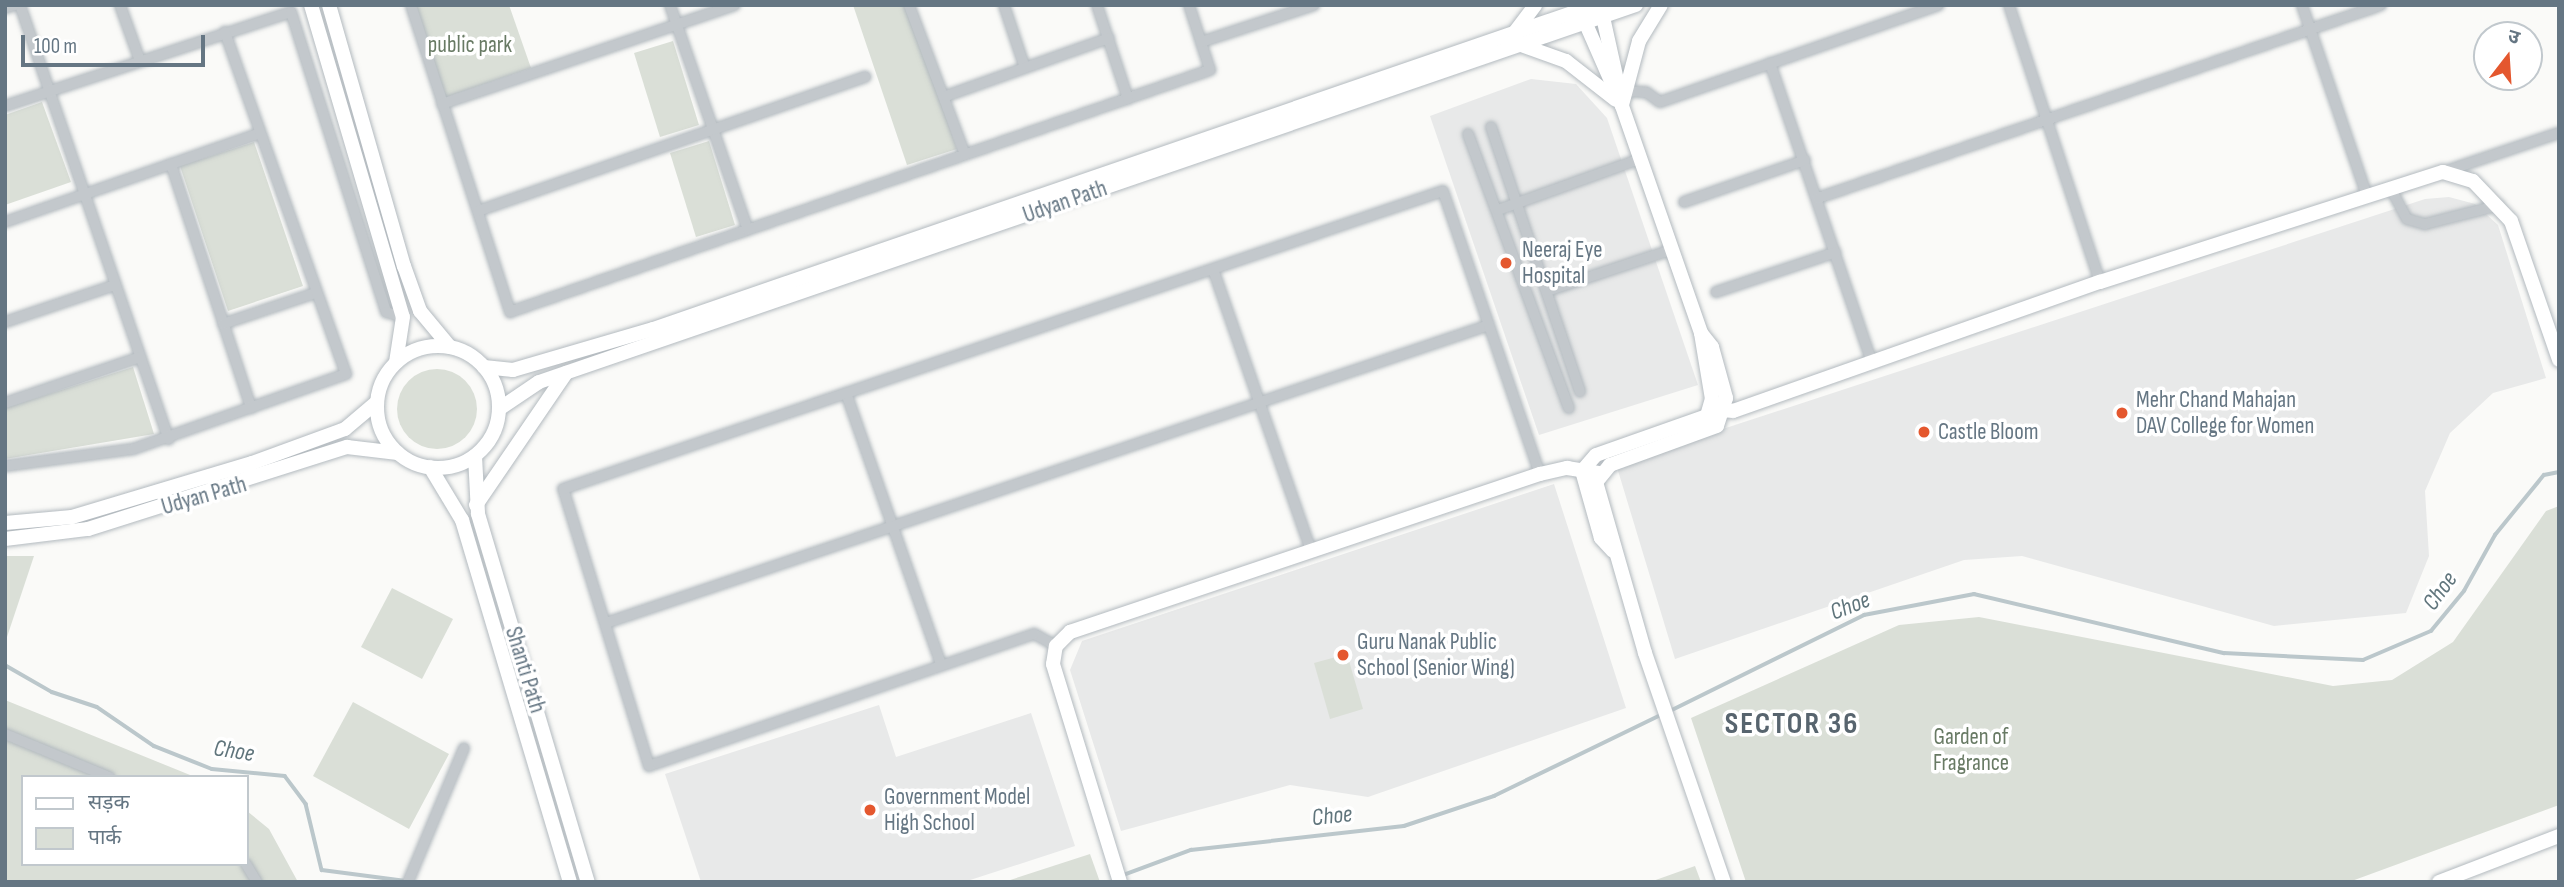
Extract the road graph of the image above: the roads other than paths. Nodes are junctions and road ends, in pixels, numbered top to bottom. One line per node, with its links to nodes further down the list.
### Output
1 (17, 5): 20 (street); 32 (street)
2 (120, 5): 28 (street)
3 (311, 5): 68 (main road)
4 (329, 5): 72 (main road)
5 (411, 5): 36 (street)
6 (670, 5): 22 (street)
7 (736, 5): 22 (street)
8 (909, 5): 33 (street)
9 (1003, 5): 30 (street)
10 (1097, 5): 25 (street)
11 (1189, 5): 27 (street)
12 (1314, 5): 27 (street)
13 (1535, 5): 26 (main road)
14 (1636, 5): 21 (main road, Udyan Path)
15 (1661, 5): 34 (main road)
16 (1939, 5): 29 (street)
17 (2009, 5): 38 (street)
18 (2302, 5): 23 (street)
19 (2381, 5): 23 (street)
20 (5, 9)
21 (1591, 11): 26 (main road, Udyan Path); 34 (main road)
22 (677, 25): 36 (street); 40 (street)
23 (2311, 29): 38 (street); 51 (street)
24 (225, 32): 28 (street); 41 (street); 68 (street)
25 (1109, 38): 30 (street); 35 (street)
26 (1518, 39): 34 (main road); 77 (main road, Udyan Path); 78 (main road, Udyan Path)
27 (1201, 42): 35 (street)
28 (139, 61): 32 (street)
29 (1770, 64): 34 (street); 46 (street)
30 (1026, 68): 33 (street)
31 (866, 77): 40 (street)
32 (48, 91): 37 (street); 50 (street)
33 (946, 96): 44 (street)
34 (1623, 98): 45 (main road)
35 (1128, 99): 44 (street)
36 (442, 104): 56 (street)
37 (5, 106)
38 (2048, 119): 52 (street); 63 (street)
39 (1491, 127): 53 (street)
40 (714, 130): 56 (street); 59 (street)
41 (260, 133): 47 (street); 67 (street)
42 (2559, 133): 48 (street)
43 (1468, 134): 57 (street)
44 (965, 155): 59 (street)
45 (1640, 159): 53 (street); 60 (main road)
46 (1805, 160): 52 (street); 54 (street)
47 (171, 164): 50 (street); 70 (street)
48 (2444, 172): 49 (main road); 55 (main road)
49 (2390, 189): 51 (main road); 55 (street)
50 (82, 195): 58 (street); 64 (street)
51 (2367, 196): 63 (main road)
52 (1818, 198): 61 (street)
53 (1517, 202): 57 (street); 65 (street)
54 (1684, 202)
55 (2500, 205): 74 (main road)
56 (478, 211): 59 (street)
57 (1498, 211): 85 (street)
58 (5, 222)
59 (748, 230)
60 (1671, 250): 65 (street); 87 (main road)
61 (1836, 252): 66 (street); 76 (street)
62 (1213, 269): 71 (street); 80 (street); 82 (street)
63 (2100, 282): 76 (main road)
64 (112, 286): 69 (street); 73 (street)
65 (1547, 291): 79 (street)
66 (1716, 292)
67 (314, 293): 70 (street); 84 (street)
68 (402, 317): 75 (main road)
69 (5, 322)
70 (223, 324): 84 (street)
71 (1489, 325): 82 (street); 95 (street)
72 (450, 347): 75 (main road); 77 (main road)
73 (140, 357): 83 (street); 88 (street)
74 (2559, 360)
75 (396, 362): 81 (main road)
76 (1872, 362): 87 (main road)
77 (484, 367): 86 (main road)
78 (566, 373): 86 (main road, Udyan Path); 96 (main road)
79 (1580, 391)
80 (846, 393): 98 (street); 102 (street)
81 (377, 402): 89 (main road); 97 (main road, Udyan Path)
82 (1257, 403): 98 (street); 100 (street)
83 (5, 404)
84 (251, 408): 88 (street)
85 (1569, 408)
86 (499, 409): 90 (main road)
87 (1717, 411): 93 (main road); 94 (main road)
88 (169, 439): 91 (street)
89 (398, 453): 92 (main road); 99 (main road, Udyan Path)
90 (475, 456): 92 (main road); 96 (main road, Shanti Path)
91 (5, 466)
92 (430, 467): 112 (main road, Shanti Path)
93 (1583, 469): 94 (main road); 95 (main road); 101 (main road)
94 (1599, 473): 101 (main road)
95 (1540, 474): 100 (main road)
96 (477, 505): 113 (main road, Shanti Path)
97 (5, 523)
98 (892, 526): 102 (street); 104 (street)
99 (5, 539)
100 (1310, 548): 103 (main road)
101 (1613, 551): 115 (main road)
102 (606, 623): 104 (street)
103 (1056, 646): 104 (street); 114 (main road)
104 (941, 665)
105 (5, 734): 107 (street)
106 (464, 748): 111 (street)
107 (104, 775)
108 (2559, 836): 116 (main road)
109 (247, 866): 110 (street)
110 (257, 882)
111 (408, 882)
112 (570, 882)
113 (588, 882)
114 (1119, 882)
115 (1724, 882)
116 (2440, 882)

